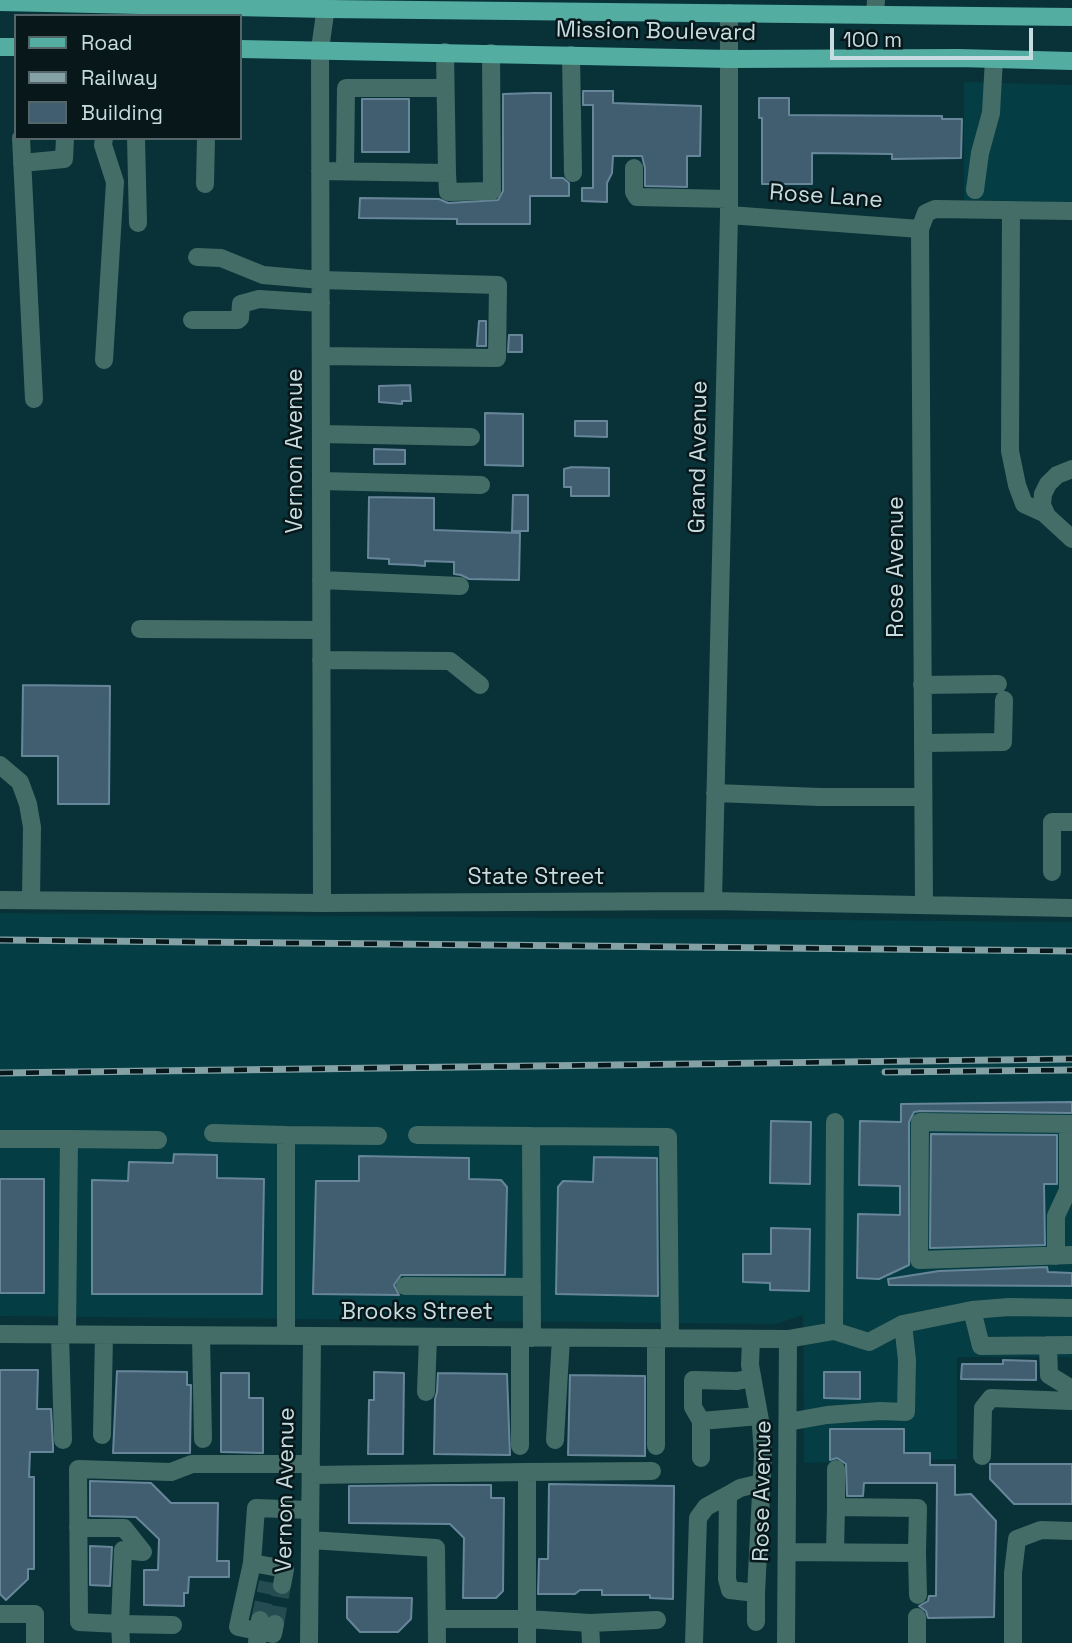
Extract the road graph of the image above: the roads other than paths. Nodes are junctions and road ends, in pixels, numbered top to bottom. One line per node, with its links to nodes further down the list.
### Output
1 (27, 1): 2 (main road); 3 (main road)
2 (0, 2)
3 (144, 2): 4 (main road)
4 (248, 4): 5 (main road)
5 (327, 4): 6 (main road); 12 (street, Vernon Avenue)
6 (459, 5): 7 (main road)
7 (586, 6): 9 (main road)
8 (875, 8): 9 (main road); 10 (main road)
9 (729, 13): 16 (street, Grand Avenue)
10 (1072, 17)
11 (242, 49): 12 (main road, Mission Boulevard)
12 (320, 49): 13 (main road, Mission Boulevard); 27 (street, Vernon Avenue)
13 (445, 52): 14 (main road, Mission Boulevard); 19 (street)
14 (491, 53): 15 (main road, Mission Boulevard); 29 (street)
15 (571, 55): 16 (main road, Mission Boulevard); 30 (street)
16 (729, 59): 17 (main road, Mission Boulevard); 33 (street, Grand Avenue)
17 (994, 59): 18 (main road, Mission Boulevard); 32 (street)
18 (1072, 61)
19 (445, 88): 28 (street); 29 (street)
20 (21, 140): 25 (street)
21 (65, 140): 25 (street)
22 (104, 140): 45 (street)
23 (136, 140): 36 (street)
24 (206, 140): 31 (street)
25 (22, 163): 46 (street)
26 (634, 168): 33 (street, Rose Lane)
27 (320, 171): 28 (street); 40 (street, Vernon Avenue)
28 (345, 171): 29 (street)
29 (447, 173)
30 (573, 173)
31 (205, 184)
32 (975, 190)
33 (729, 207): 37 (street, Rose Lane); 63 (street, Grand Avenue)
34 (1011, 210): 35 (street); 37 (street); 52 (street)
35 (1072, 211)
36 (138, 223)
37 (920, 229): 60 (street, Rose Avenue)
38 (197, 257): 39 (street)
39 (281, 277): 40 (street); 41 (street)
40 (321, 280): 42 (street, Vernon Avenue); 44 (street)
41 (279, 301): 42 (street); 43 (street)
42 (321, 303): 44 (street, Vernon Avenue)
43 (192, 320)
44 (321, 356): 47 (street, Vernon Avenue)
45 (104, 360)
46 (34, 399)
47 (321, 435): 48 (street); 50 (street, Vernon Avenue)
48 (471, 437)
49 (1072, 469): 52 (street)
50 (321, 481): 51 (street); 54 (street, Vernon Avenue)
51 (481, 485)
52 (1046, 514): 53 (street)
53 (1072, 539)
54 (321, 580): 55 (street); 57 (street, Vernon Avenue)
55 (460, 586)
56 (140, 629): 57 (street)
57 (321, 630): 58 (street, Vernon Avenue)
58 (321, 660): 59 (street); 70 (street, Vernon Avenue)
59 (480, 685)
60 (922, 685): 61 (street, Rose Avenue); 61 (street)
61 (923, 743): 64 (street, Rose Avenue)
62 (0, 765): 68 (street)
63 (715, 793): 64 (street); 69 (street, Grand Avenue)
64 (923, 797): 71 (street, Rose Avenue)
65 (1072, 822): 66 (street)
66 (1052, 872)
67 (0, 900): 68 (street, State Street)
68 (30, 900): 70 (street, State Street)
69 (713, 901): 70 (street, State Street); 71 (street, State Street)
70 (322, 903)
71 (924, 904): 72 (street, State Street)
72 (1072, 908)
73 (835, 1122): 89 (street)
74 (1070, 1124): 83 (street); 83 (street)
75 (213, 1133): 76 (street)
76 (286, 1135): 78 (street); 94 (street)
77 (417, 1135): 79 (street)
78 (378, 1136)
79 (531, 1136): 85 (street); 99 (street)
80 (0, 1139): 81 (street)
81 (69, 1139): 82 (street); 91 (street)
82 (158, 1140)
83 (1064, 1255)
84 (405, 1286): 85 (street)
85 (532, 1287): 97 (street)
86 (1072, 1308): 87 (street)
87 (972, 1310): 88 (street); 102 (street)
88 (902, 1324): 89 (street); 110 (street)
89 (834, 1331): 101 (street, Brooks Street)
90 (0, 1334): 91 (street, Brooks Street)
91 (63, 1335): 92 (street, Brooks Street); 113 (street)
92 (104, 1335): 93 (street, Brooks Street); 111 (street)
93 (201, 1336): 94 (street, Brooks Street); 112 (street)
94 (286, 1336): 95 (street, Brooks Street)
95 (312, 1337): 96 (street, Brooks Street); 120 (street, Vernon Avenue)
96 (428, 1337): 97 (street, Brooks Street); 106 (street)
97 (526, 1338): 98 (street, Brooks Street); 115 (street)
98 (561, 1338): 99 (street, Brooks Street); 114 (street)
99 (663, 1338): 100 (street, Brooks Street); 116 (street)
100 (751, 1339): 101 (street, Brooks Street); 104 (street)
101 (788, 1339): 110 (street, Rose Avenue)
102 (1048, 1345): 103 (street); 105 (street)
103 (1072, 1345)
104 (752, 1378): 108 (street); 109 (street)
105 (1072, 1389)
106 (426, 1392)
107 (1072, 1401): 117 (street)
108 (759, 1416): 109 (street); 124 (street)
109 (701, 1421): 118 (street)
110 (788, 1422): 119 (street, Rose Avenue)
111 (102, 1435)
112 (203, 1439)
113 (63, 1440)
114 (555, 1440)
115 (520, 1446)
116 (656, 1446)
117 (982, 1456)
118 (701, 1458)
119 (788, 1465): 124 (street); 131 (street, Rose Avenue)
120 (311, 1469): 123 (street); 127 (street, Vernon Avenue); 128 (street)
121 (836, 1469): 126 (street)
122 (652, 1471): 123 (street)
123 (527, 1472): 141 (street)
124 (762, 1475): 125 (street); 136 (street)
125 (728, 1495): 136 (street); 154 (street)
126 (836, 1507): 132 (street); 133 (street)
127 (310, 1510): 130 (street, Vernon Avenue); 134 (street)
128 (78, 1528): 145 (street); 145 (street)
129 (1072, 1531): 157 (street)
130 (310, 1540): 140 (street); 150 (street, Vernon Avenue)
131 (787, 1552): 132 (street); 155 (street, Rose Avenue)
132 (835, 1552): 133 (street)
133 (917, 1553): 137 (street)
134 (252, 1563): 135 (street); 147 (street)
135 (274, 1578)
136 (756, 1593): 143 (street)
137 (918, 1595)
138 (0, 1614): 148 (street)
139 (917, 1618): 156 (street)
140 (438, 1619): 141 (street); 151 (street)
141 (527, 1619): 144 (street); 152 (street)
142 (657, 1620): 144 (street)
143 (756, 1622)
144 (590, 1623): 153 (street)
145 (120, 1624): 146 (street); 149 (street)
146 (173, 1625)
147 (263, 1630)
148 (35, 1643)
149 (121, 1643)
150 (309, 1643)
151 (438, 1643)
152 (527, 1643)
153 (591, 1643)
154 (694, 1643)
155 (786, 1643)
156 (917, 1643)
157 (1013, 1643)

